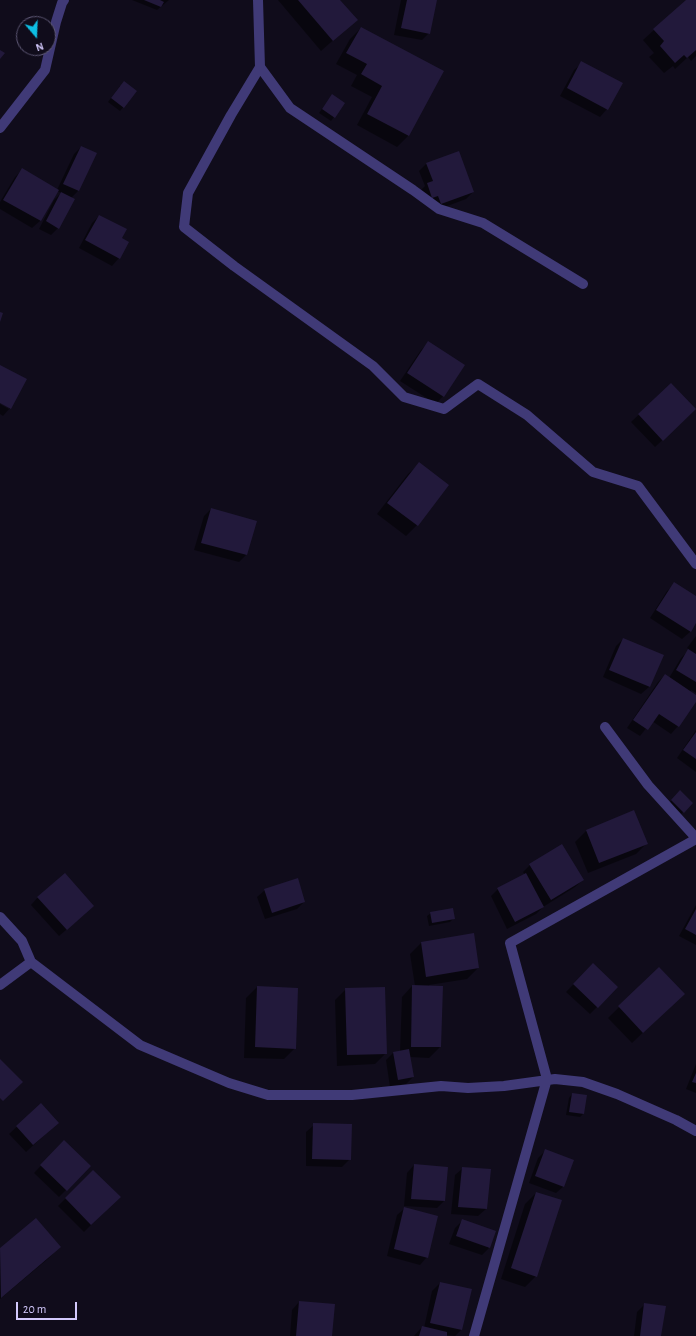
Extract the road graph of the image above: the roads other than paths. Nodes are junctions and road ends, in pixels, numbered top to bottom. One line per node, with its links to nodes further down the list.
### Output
1 (64, 0): 4 (street)
2 (258, 0): 3 (street)
3 (260, 67): 5 (street); 6 (street)
4 (0, 128)
5 (583, 284)
6 (696, 564)
7 (605, 727): 8 (street)
8 (696, 838): 12 (street)
9 (0, 917): 10 (street)
10 (31, 962): 11 (street); 12 (street)
11 (0, 985)
12 (547, 1079): 13 (street); 14 (street)
13 (696, 1131)
14 (474, 1336)

